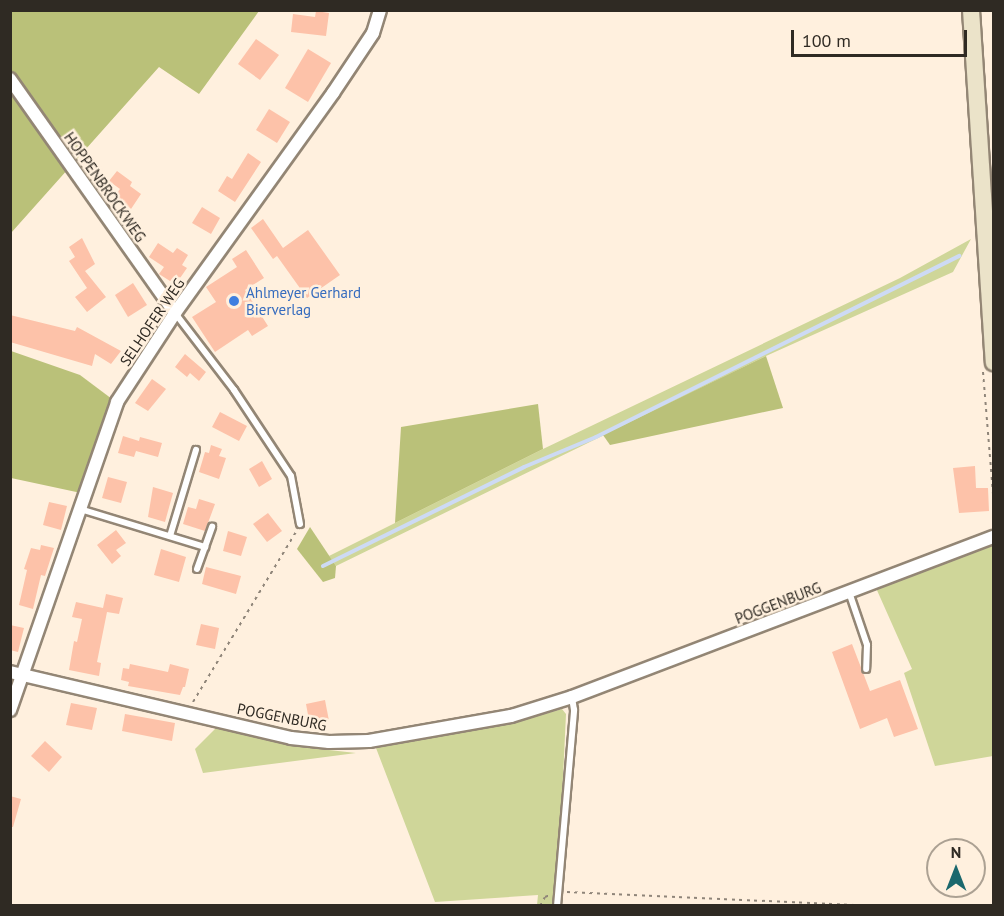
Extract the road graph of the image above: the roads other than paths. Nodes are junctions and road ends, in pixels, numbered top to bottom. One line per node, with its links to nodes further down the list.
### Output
1 (380, 10): 4 (street, SELHOFER WEG)
2 (971, 10): 5 (main road)
3 (10, 79): 4 (street, HOPPENBROCKWEG)
4 (175, 313): 7 (street, SELHOFER WEG); 8 (lane)
5 (993, 362)
6 (196, 450): 10 (lane)
7 (80, 510): 10 (lane); 16 (street, SELHOFER WEG)
8 (300, 524)
9 (212, 526): 12 (lane)
10 (170, 536): 12 (lane)
11 (993, 537): 14 (street, POGGENBURG)
12 (205, 547): 13 (lane)
13 (197, 569)
14 (849, 592): 15 (lane); 17 (street, POGGENBURG)
15 (867, 669)
16 (16, 674): 17 (street, POGGENBURG); 18 (street, SELHOFER WEG)
17 (572, 697): 19 (lane)
18 (10, 710)
19 (557, 906)

